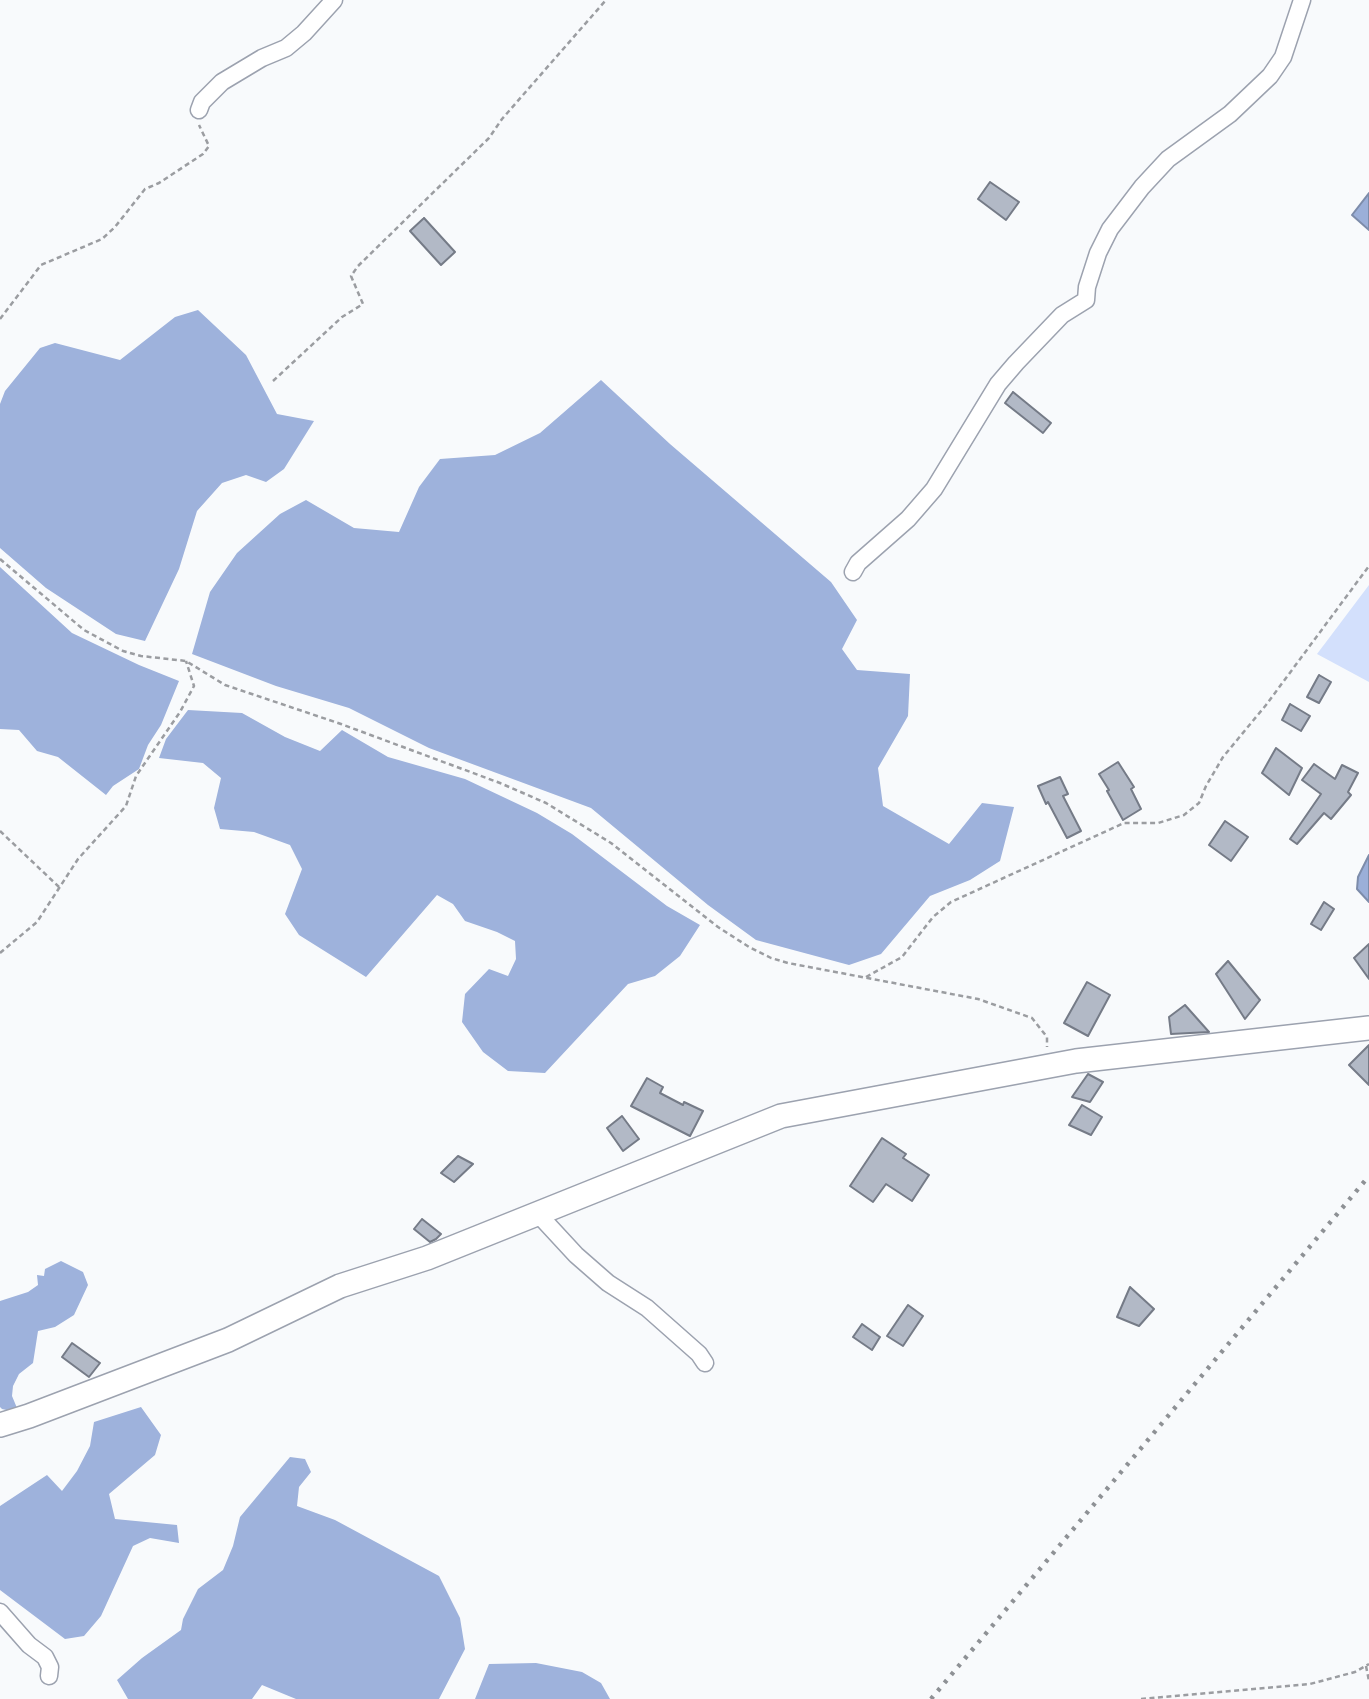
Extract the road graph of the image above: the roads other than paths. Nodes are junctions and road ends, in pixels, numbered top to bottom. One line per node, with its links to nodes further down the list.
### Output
1 (334, 0): 3 (street)
2 (1302, 0): 4 (street)
3 (199, 110)
4 (853, 572)
5 (1369, 1028): 6 (main road)
6 (539, 1215): 7 (street); 8 (main road)
7 (705, 1363)
8 (0, 1424)
9 (0, 1612): 10 (street)
10 (49, 1676)

